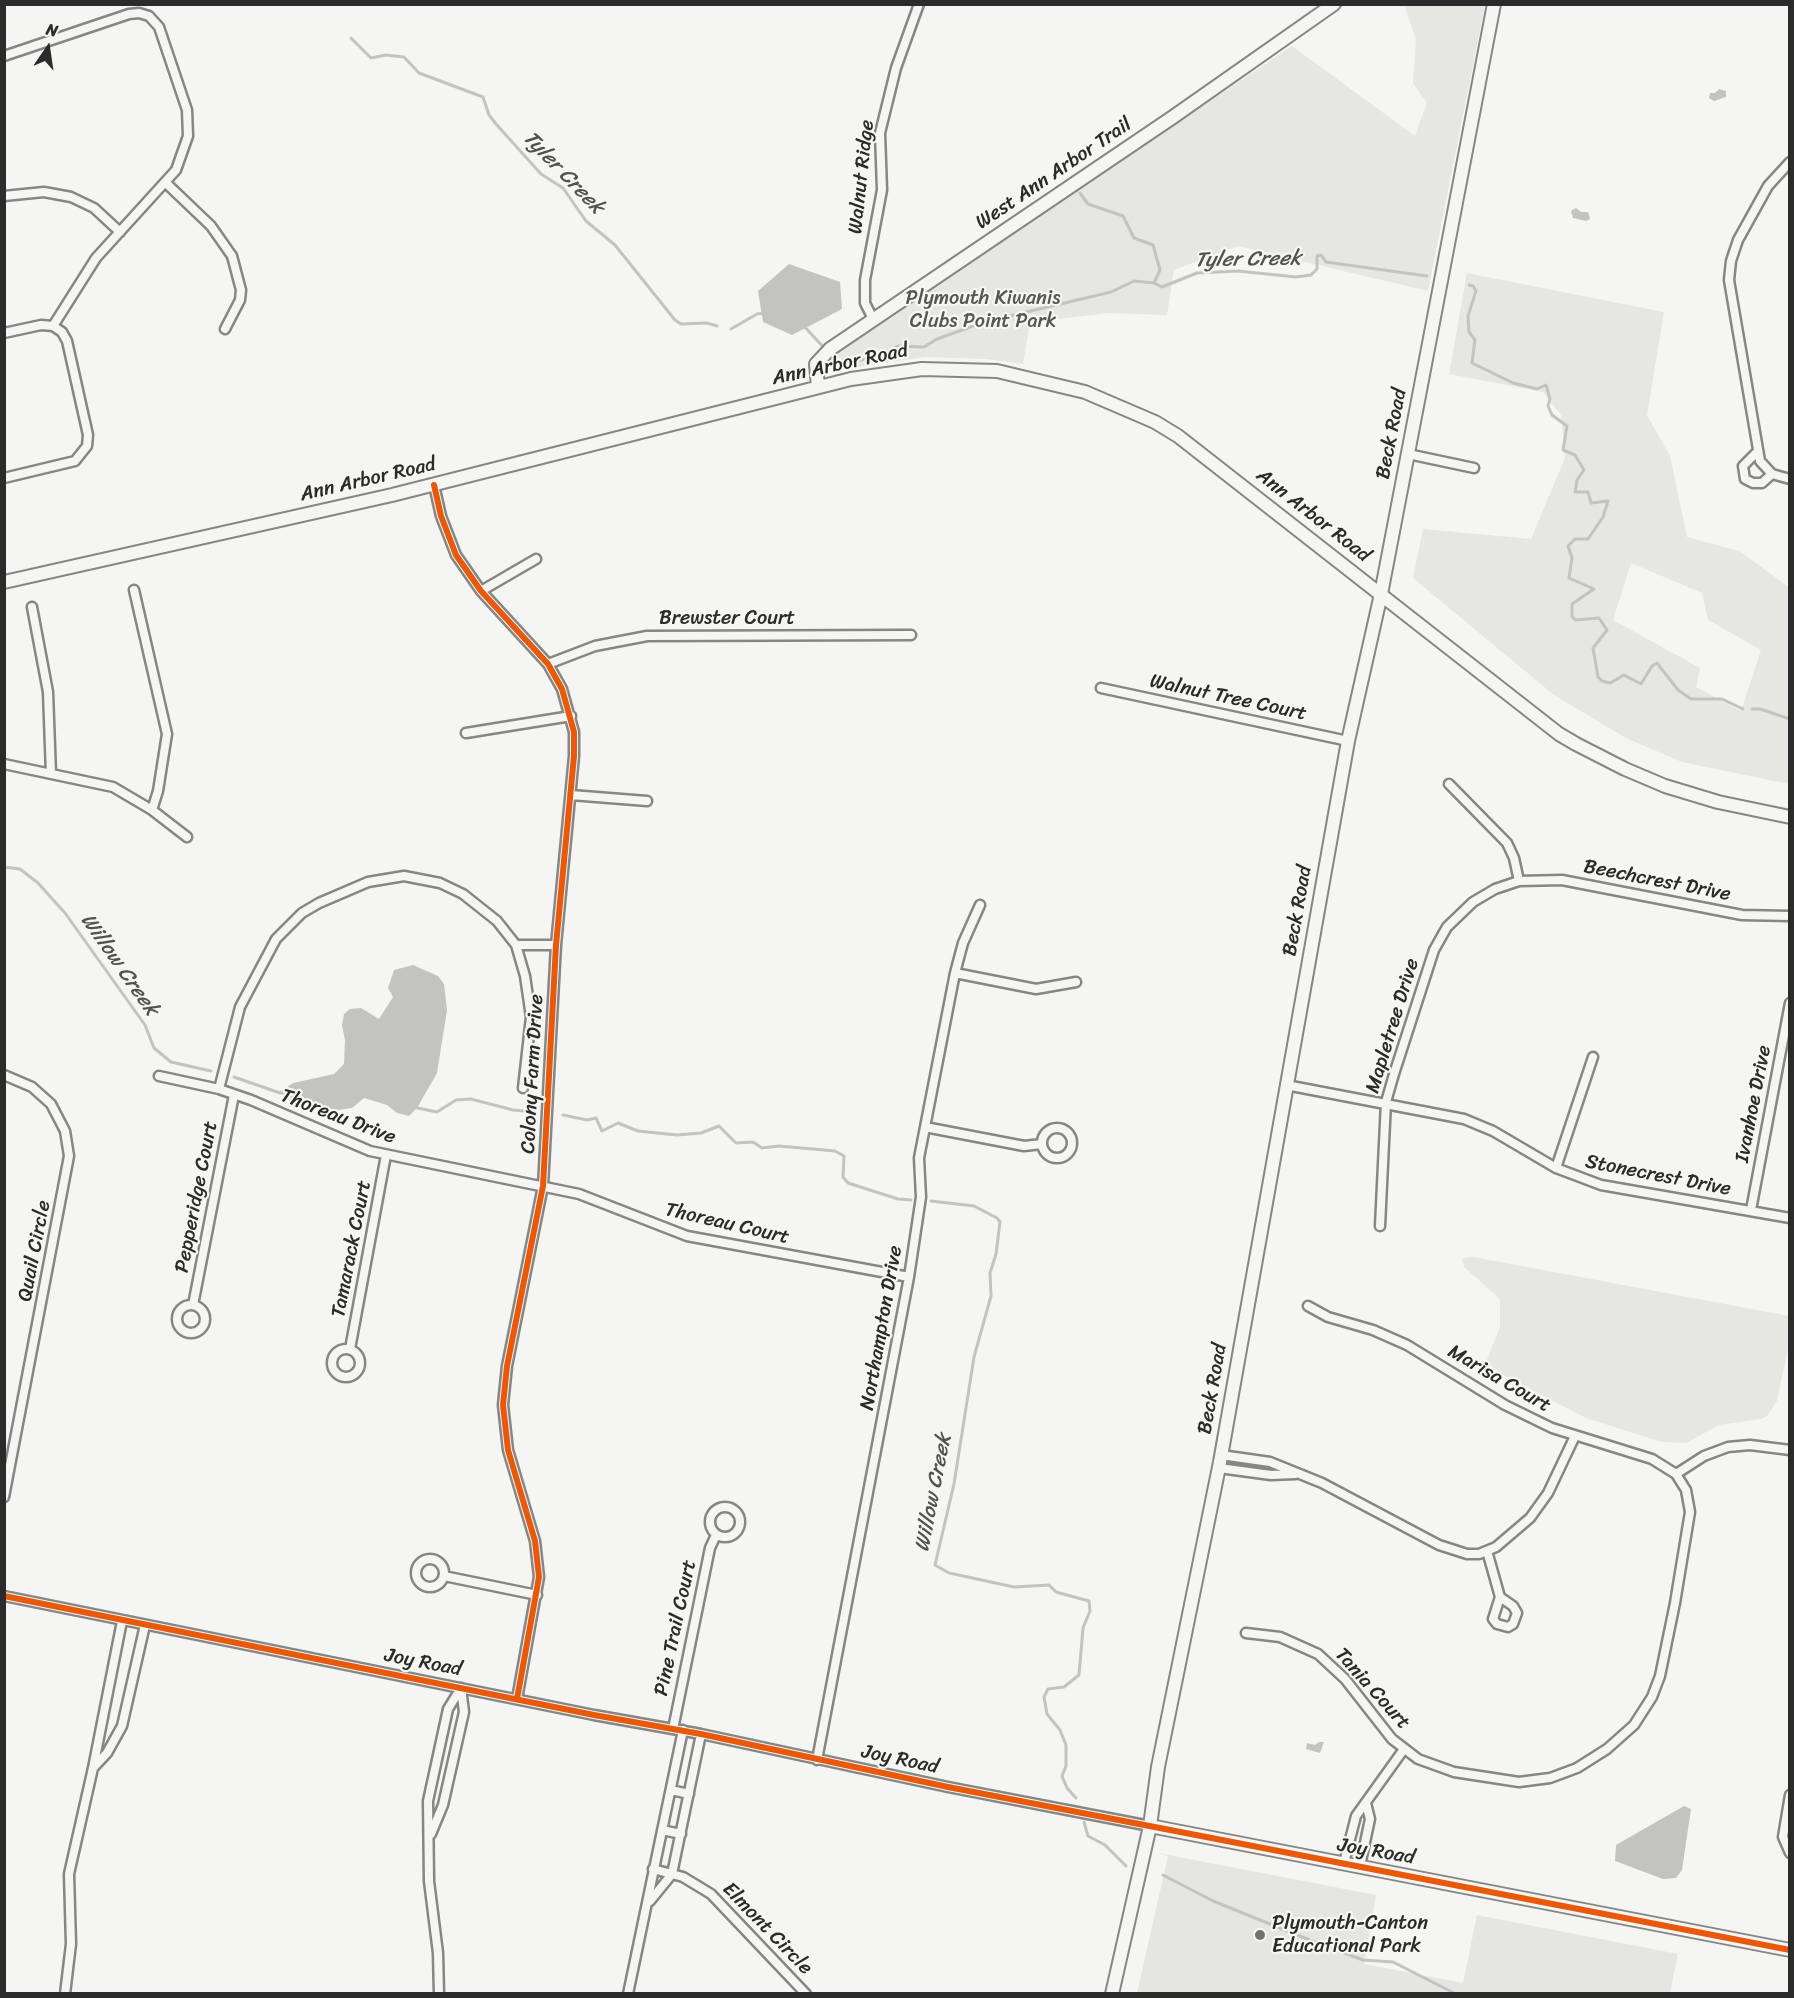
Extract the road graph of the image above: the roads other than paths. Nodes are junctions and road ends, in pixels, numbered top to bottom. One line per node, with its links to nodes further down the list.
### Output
1 (919, 4): 9 (street, Walnut Ridge)
2 (1334, 4): 9 (main road, West Ann Arbor Trail)
3 (1494, 4): 15 (main road, Beck Road)
4 (4, 56): 6 (street)
5 (1790, 162): 14 (street)
6 (166, 183): 8 (street); 11 (street)
7 (4, 196): 8 (street)
8 (120, 232): 10 (street)
9 (873, 319): 13 (main road, West Ann Arbor Trail)
10 (53, 326): 12 (street); 18 (street)
11 (225, 330)
12 (4, 333)
13 (818, 387): 20 (main road, Ann Arbor Road); 25 (main road, Ann Arbor Road)
14 (1758, 451): 17 (street); 17 (street)
15 (1408, 454): 16 (street); 25 (main road, Beck Road)
16 (1474, 468)
17 (1772, 474): 19 (street)
18 (4, 478)
19 (1790, 479)
20 (434, 485): 22 (main road, Ann Arbor Road); 24 (street, Colony Farm Drive)
21 (536, 560): 24 (street)
22 (4, 582)
23 (134, 590): 38 (street)
24 (481, 591): 28 (street, Colony Farm Drive)
25 (1381, 594): 32 (main road, Beck Road); 39 (main road, Ann Arbor Road)
26 (32, 607): 34 (street)
27 (911, 634): 28 (street, Brewster Court)
28 (548, 664): 30 (street, Colony Farm Drive)
29 (1101, 688): 32 (street, Walnut Tree Court)
30 (571, 716): 31 (street); 36 (street, Colony Farm Drive)
31 (466, 733)
32 (1348, 741): 52 (main road, Beck Road)
33 (4, 764): 34 (street)
34 (51, 774): 38 (street)
35 (1449, 784): 41 (street)
36 (571, 795): 37 (street); 45 (street, Colony Farm Drive)
37 (647, 801)
38 (152, 810): 40 (street)
39 (1790, 817)
40 (187, 837)
41 (1519, 881): 43 (street, Beechcrest Drive); 56 (street, Mapletree Drive)
42 (980, 905): 46 (street, Northampton Drive)
43 (1790, 916)
44 (516, 945): 45 (street); 53 (street); 54 (street)
45 (556, 945): 61 (street, Colony Farm Drive)
46 (955, 973): 47 (street); 57 (street, Northampton Drive)
47 (1076, 982)
48 (1790, 1003): 62 (street, Ivanhoe Drive)
49 (1593, 1057): 60 (street)
50 (4, 1076): 75 (street, Quail Circle)
51 (159, 1076): 54 (street, Thoreau Drive)
52 (1286, 1085): 56 (street, Stonecrest Drive); 71 (main road, Beck Road)
53 (523, 1088)
54 (219, 1089): 55 (street, Thoreau Drive)
55 (234, 1095): 59 (street, Thoreau Drive); 66 (street, Pepperidge Court)
56 (1386, 1102): 60 (street, Stonecrest Drive); 64 (street, Mapletree Drive)
57 (925, 1127): 58 (street); 65 (street, Northampton Drive)
58 (1042, 1144)
59 (386, 1155): 61 (street, Thoreau Drive); 68 (street, Tamarack Court)
60 (1556, 1168): 62 (street, Stonecrest Drive)
61 (543, 1186): 65 (street, Thoreau Court); 79 (street, Colony Farm Drive)
62 (1750, 1210): 63 (street, Stonecrest Drive)
63 (1790, 1218)
64 (1380, 1226)
65 (909, 1277): 91 (street, Northampton Drive)
66 (193, 1305)
67 (1308, 1306): 69 (street, Marisa Court)
68 (350, 1349)
69 (1575, 1437): 74 (street, Marisa Court); 77 (street)
70 (1790, 1450): 74 (street)
71 (1221, 1455): 72 (main road, Beck Road); 73 (street)
72 (1219, 1468): 73 (street); 97 (main road, Beck Road)
73 (1298, 1474): 77 (street)
74 (1676, 1474): 90 (street, Tania Court)
75 (4, 1497)
76 (716, 1535): 87 (street, Pine Trail Court)
77 (1487, 1551): 81 (street)
78 (444, 1576): 79 (street)
79 (537, 1595): 86 (street, Colony Farm Drive)
80 (4, 1596): 82 (street, Joy Road)
81 (1500, 1597)
82 (122, 1621): 83 (street, Joy Road); 92 (street)
83 (145, 1625): 85 (street, Joy Road); 92 (street)
84 (1246, 1633): 90 (street, Tania Court)
85 (461, 1688): 86 (street, Joy Road); 100 (street); 100 (street)
86 (517, 1699): 87 (street, Joy Road)
87 (673, 1729): 88 (street, Joy Road)
88 (683, 1731): 89 (street, Joy Road); 93 (street)
89 (701, 1734): 91 (street, Joy Road); 94 (street)
90 (1404, 1749): 96 (street)
91 (817, 1760): 97 (street, Joy Road)
92 (93, 1768): 108 (street)
93 (671, 1790): 94 (street); 98 (street)
94 (689, 1794): 99 (street)
95 (1790, 1795): 101 (street)
96 (1366, 1803): 102 (street); 103 (street)
97 (1150, 1826): 102 (main road, Joy Road); 112 (main road, Beck Road)
98 (662, 1830): 99 (street); 104 (street)
99 (681, 1834): 105 (street)
100 (430, 1837): 109 (street)
101 (1788, 1850)
102 (1344, 1863): 103 (main road, Joy Road)
103 (1360, 1866): 107 (main road, Joy Road)
104 (653, 1869): 105 (street, Elmont Circle); 106 (street)
105 (672, 1874): 106 (street); 111 (street, Elmont Circle)
106 (650, 1901): 110 (street)
107 (1790, 1950)
108 (65, 1994)
109 (439, 1994)
110 (628, 1994)
111 (806, 1994)
112 (1112, 1994)

